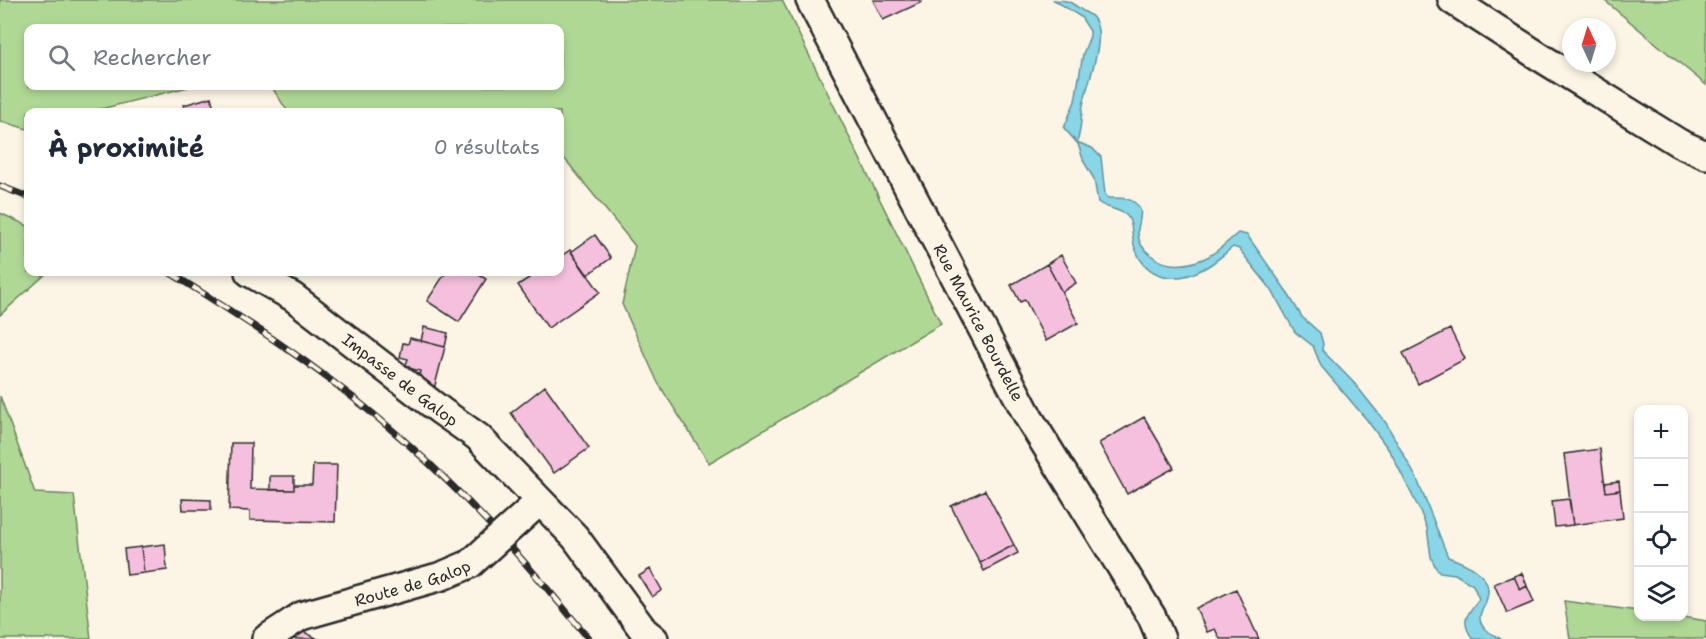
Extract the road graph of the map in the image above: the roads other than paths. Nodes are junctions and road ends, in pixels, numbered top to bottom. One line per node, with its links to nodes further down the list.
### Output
1 (810, 0): 8 (street, Rue Maurice Bourdelle)
2 (1452, 0): 3 (street)
3 (1706, 155)
4 (256, 276): 5 (street, Impasse de Galop)
5 (535, 505): 6 (street, Route de Galop, bridge); 7 (street)
6 (266, 639)
7 (654, 639)
8 (1161, 639)

